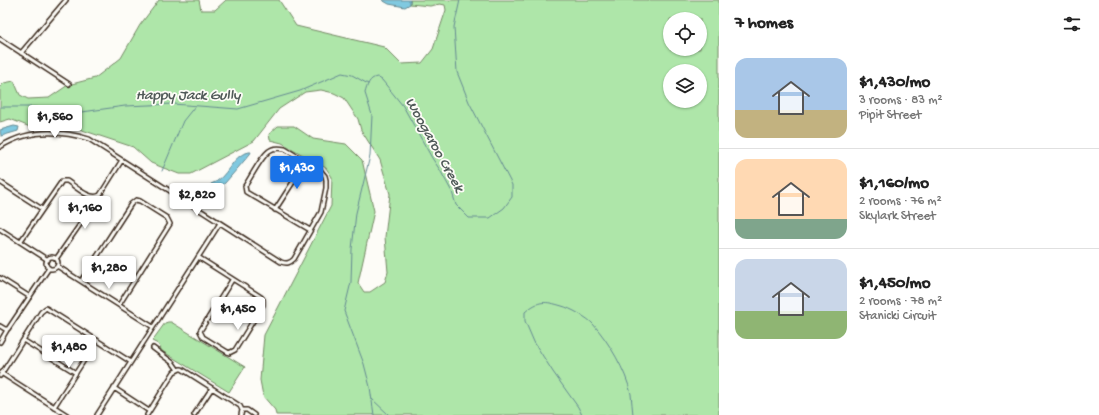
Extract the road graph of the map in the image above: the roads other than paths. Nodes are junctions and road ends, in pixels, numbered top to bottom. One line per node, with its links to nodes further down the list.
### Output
1 (66, 0): 3 (street)
2 (0, 39): 3 (street)
3 (21, 53): 4 (street)
4 (69, 84)
5 (0, 147): 6 (street)
6 (122, 160): 9 (street); 12 (street)
7 (306, 162): 11 (street); 11 (street); 14 (street)
8 (0, 182): 10 (street)
9 (95, 197): 10 (street); 17 (street)
10 (42, 209): 15 (street)
11 (276, 210): 14 (street)
12 (220, 223): 14 (street); 16 (street)
13 (0, 229): 15 (street)
14 (310, 230)
15 (20, 242): 18 (street)
16 (198, 257): 22 (street); 27 (street)
17 (56, 259): 18 (street); 19 (street)
18 (48, 260): 20 (street)
19 (58, 266): 20 (street); 23 (street)
20 (49, 268): 24 (street)
21 (0, 278): 24 (street)
22 (232, 280): 22 (street)
23 (81, 281): 25 (street); 25 (street)
24 (30, 297): 28 (street)
25 (119, 305): 27 (street)
26 (0, 326): 28 (street)
27 (153, 327): 33 (street)
28 (7, 330): 31 (street)
29 (23, 340): 30 (street); 35 (street); 36 (street)
30 (97, 340): 33 (street); 35 (street)
31 (0, 342)
32 (153, 348): 34 (street)
33 (131, 362): 37 (street)
34 (178, 370): 38 (street); 41 (street)
35 (76, 373): 39 (street)
36 (1, 374): 39 (street)
37 (114, 388): 41 (street); 43 (street)
38 (212, 388): 40 (street); 45 (street)
39 (54, 406): 42 (street)
40 (242, 410): 46 (street); 47 (street)
41 (149, 411): 44 (street)
42 (67, 415)
43 (97, 415)
44 (147, 415)
45 (194, 415)
46 (241, 415)
47 (254, 415)

